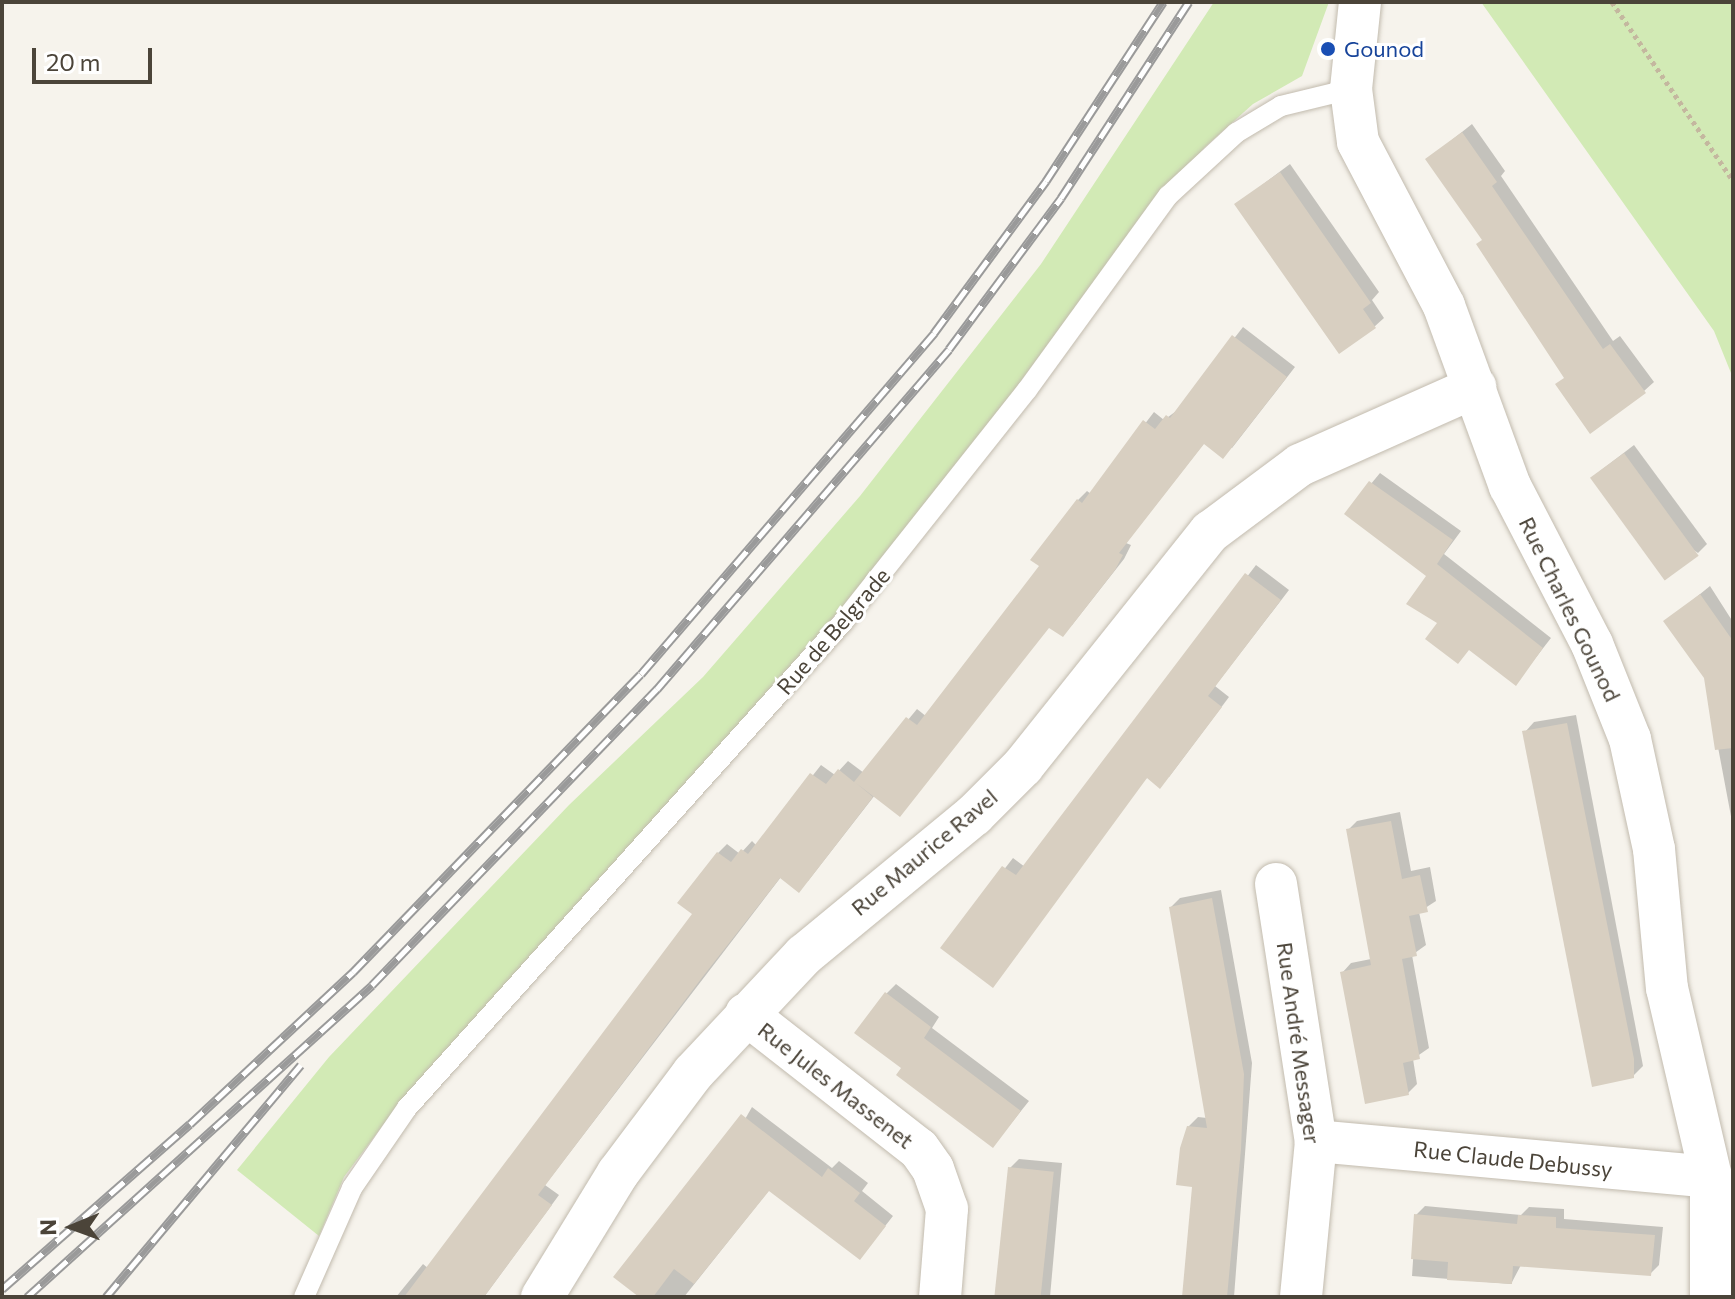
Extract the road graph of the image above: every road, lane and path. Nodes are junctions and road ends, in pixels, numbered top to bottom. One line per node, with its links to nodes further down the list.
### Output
1 (1360, 2): 3 (street)
2 (1612, 2): 4 (path)
3 (1351, 89): 5 (street, Rue Charles Gounod); 10 (lane, Rue de Belgrade)
4 (1733, 181)
5 (1475, 387): 7 (street, Rue Maurice Ravel); 9 (street, Rue Charles Gounod)
6 (1276, 884): 8 (street, Rue André Messager)
7 (746, 1014): 11 (street, Rue Maurice Ravel); 12 (street, Rue Jules Massenet)
8 (1316, 1141): 9 (street, Rue Claude Debussy); 13 (street, Rue André Messager)
9 (1711, 1177): 14 (street, Rue Charles Gounod)
10 (304, 1297)
11 (542, 1297)
12 (940, 1297)
13 (1301, 1297)
14 (1711, 1297)

